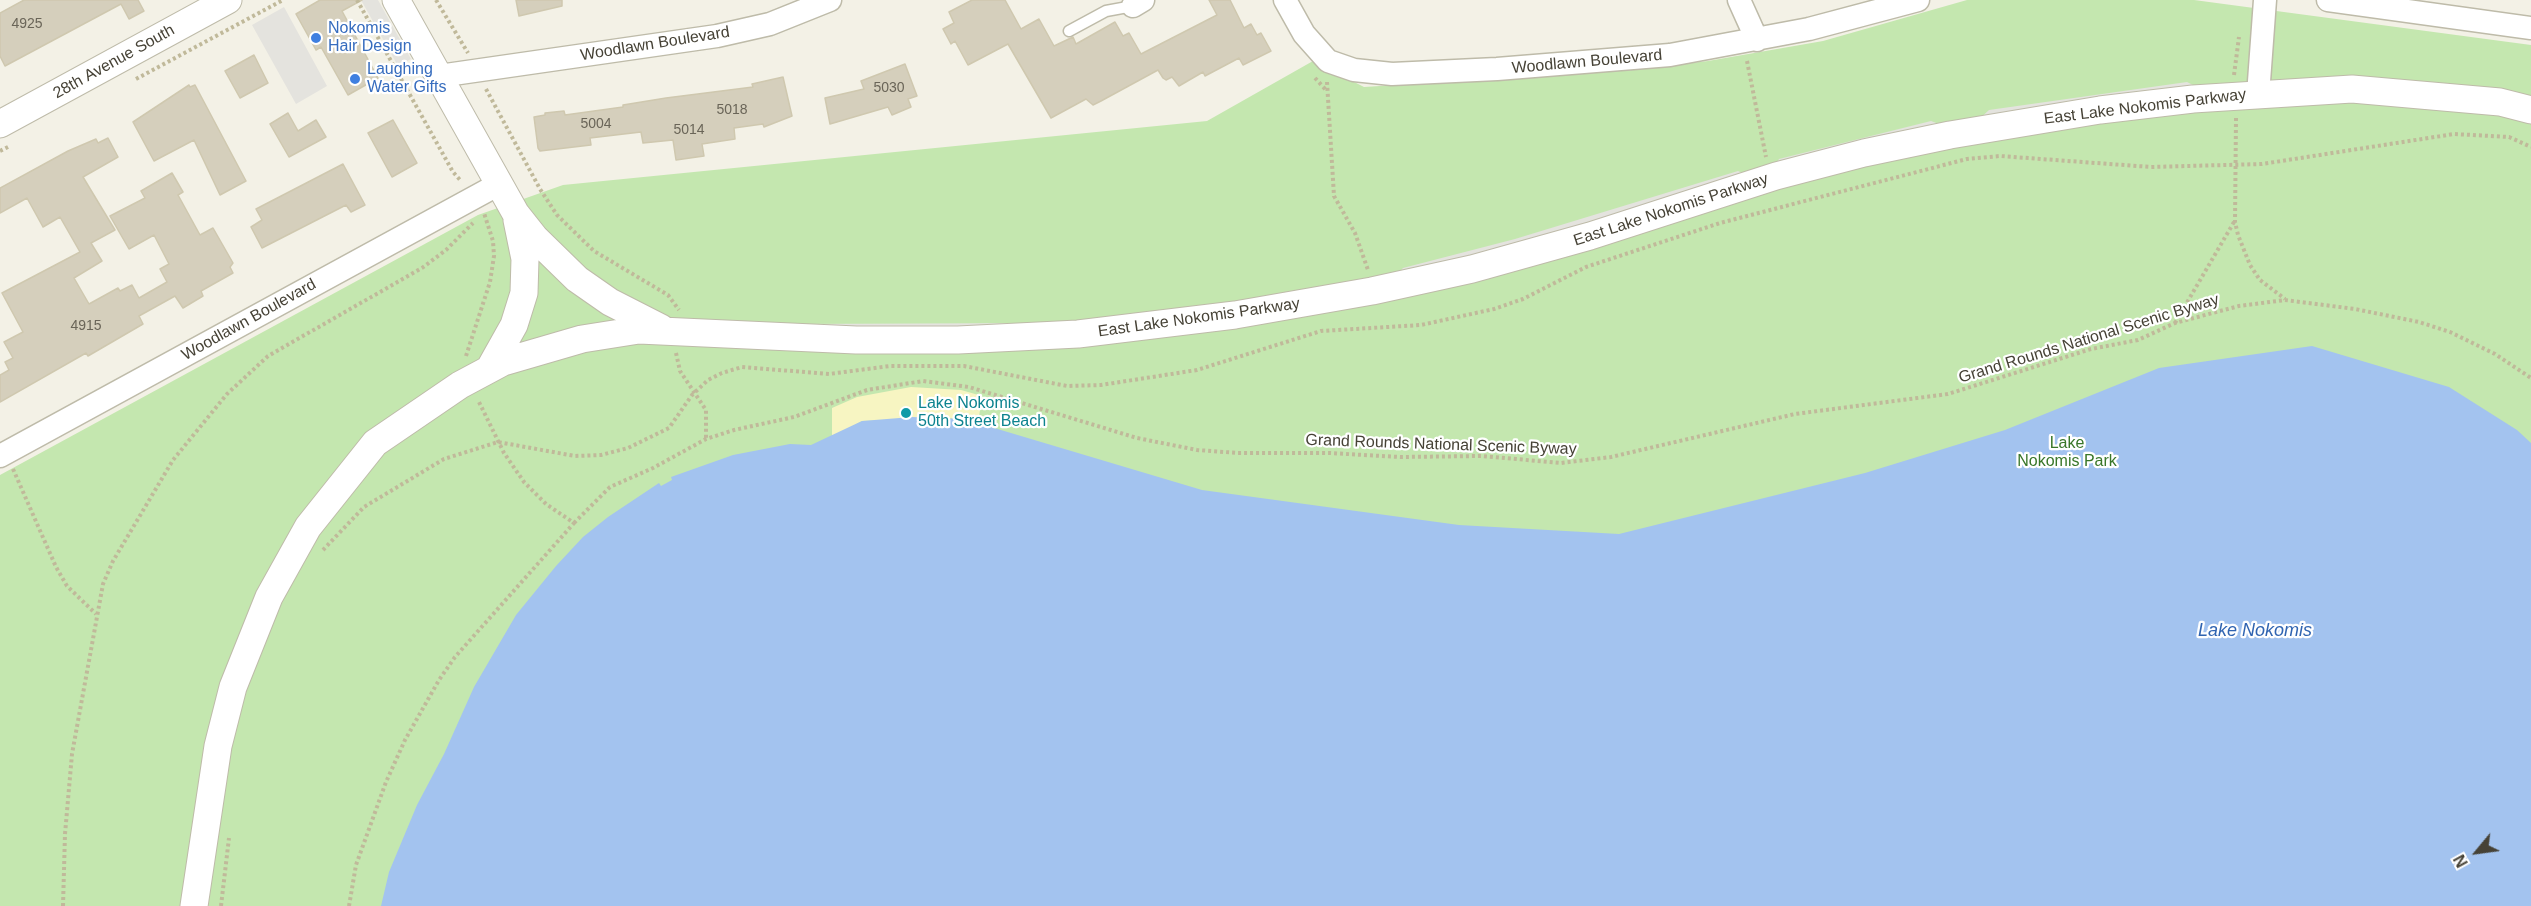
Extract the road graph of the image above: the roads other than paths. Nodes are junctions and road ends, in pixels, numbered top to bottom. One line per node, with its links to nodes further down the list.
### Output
1 (228, 0): 16 (street, 28th Avenue South)
2 (396, 0): 13 (street)
3 (830, 0): 13 (street, Woodlawn Boulevard)
4 (1285, 0): 12 (street, Woodlawn Boulevard)
5 (1739, 0): 12 (street)
6 (1918, 0): 12 (street, Woodlawn Boulevard)
7 (2265, 0): 14 (street)
8 (2328, 0): 10 (street)
9 (1138, 3): 11 (lane)
10 (2531, 28)
11 (1069, 31)
12 (1751, 47)
13 (439, 76): 17 (street)
14 (2258, 94): 15 (street, East Lake Nokomis Parkway); 19 (street, East Lake Nokomis Parkway)
15 (2531, 110)
16 (10, 132)
17 (499, 184): 18 (street); 21 (street, Woodlawn Boulevard)
18 (516, 214): 19 (street); 20 (street)
19 (673, 333): 20 (street, East Lake Nokomis Parkway)
20 (481, 372): 22 (street, East Lake Nokomis Parkway)
21 (6, 460)
22 (194, 906)

